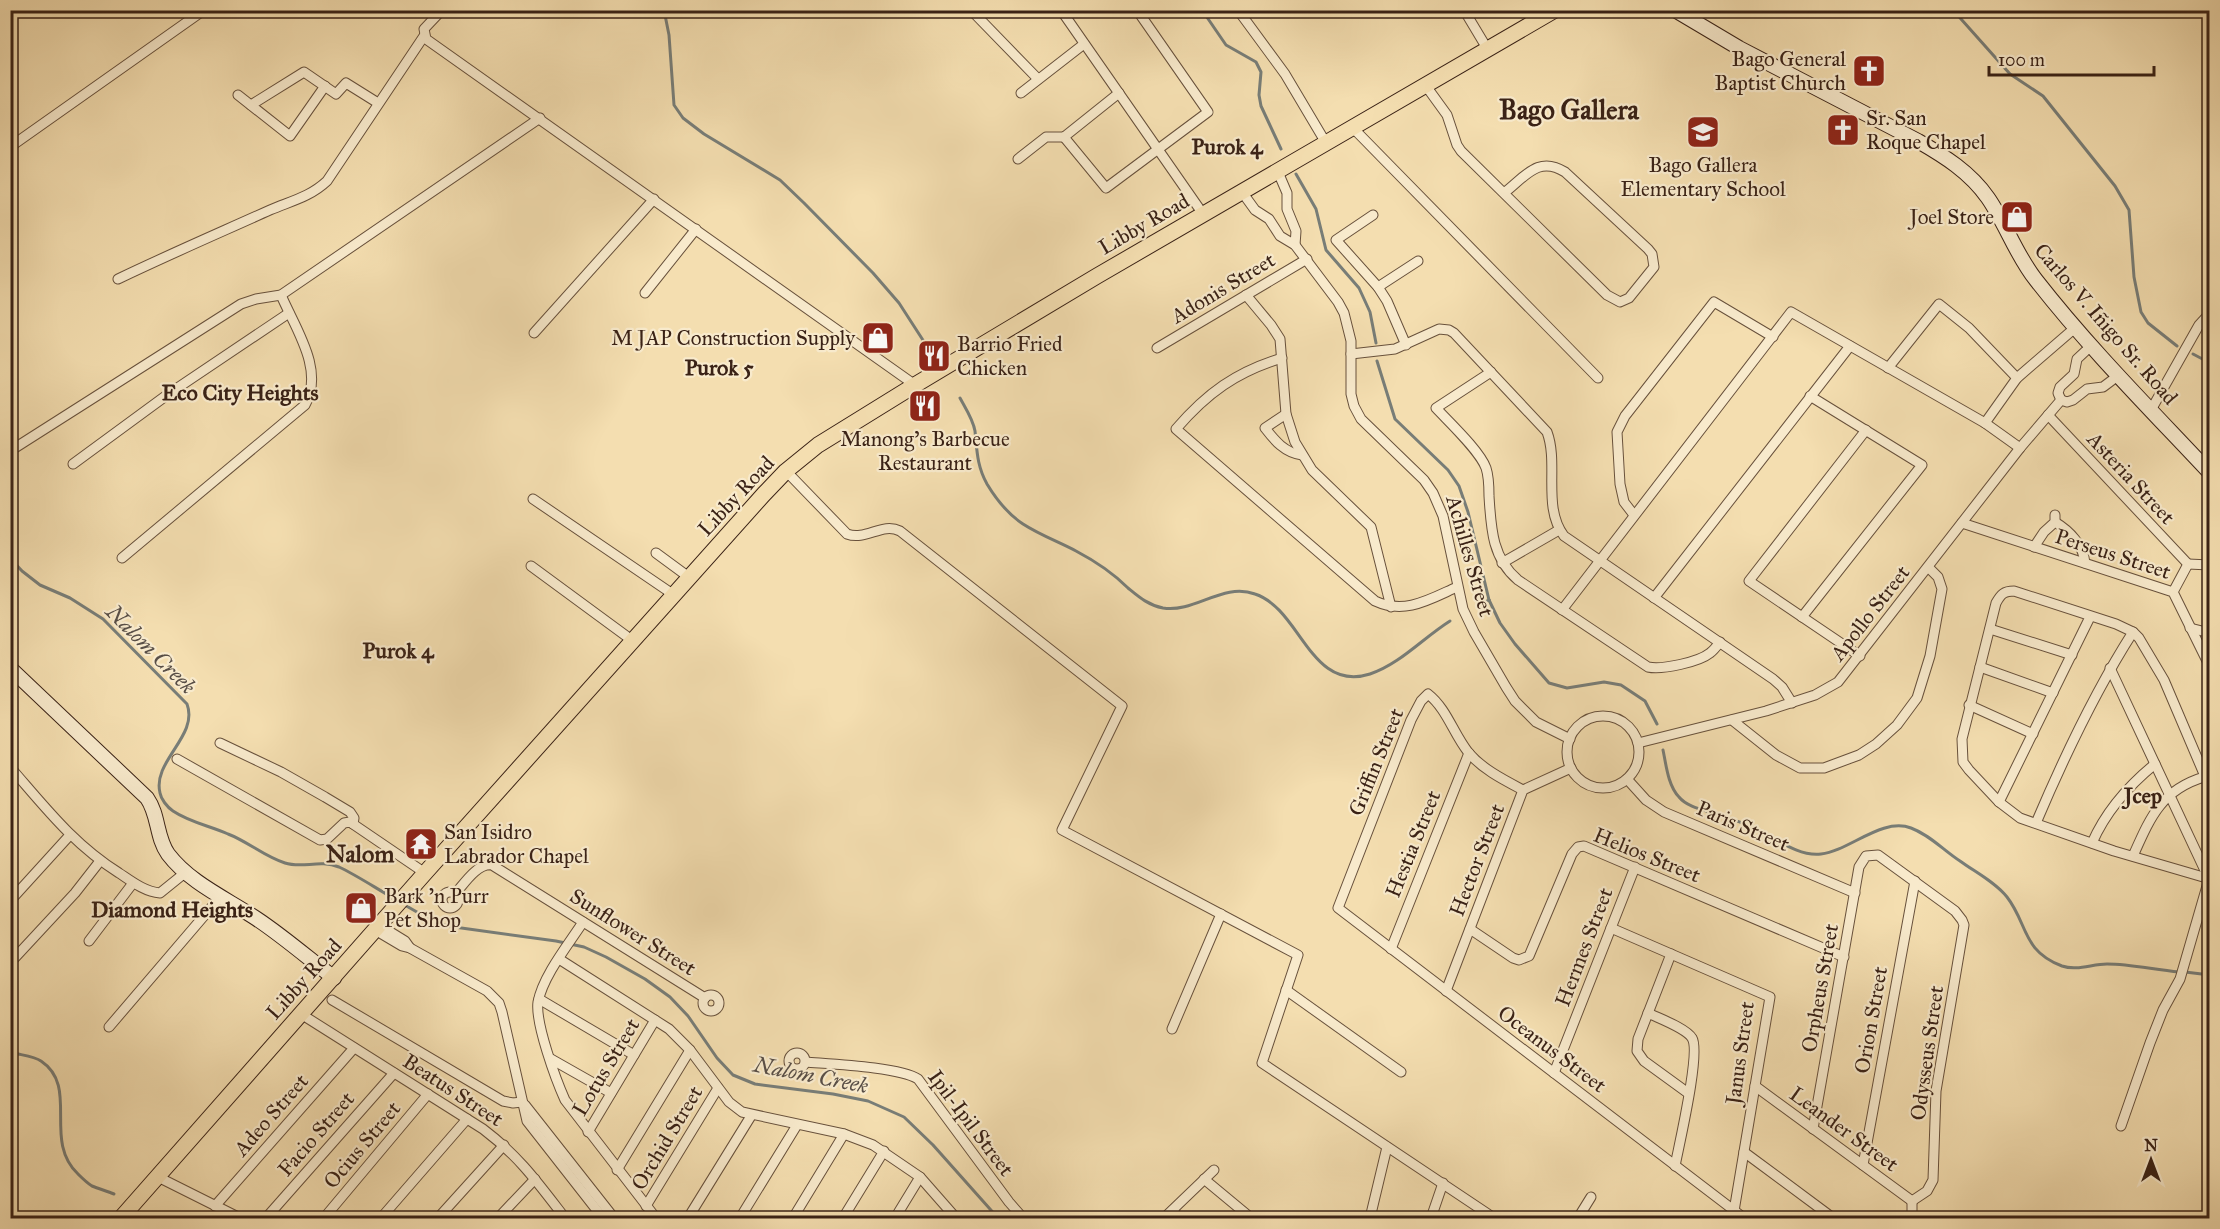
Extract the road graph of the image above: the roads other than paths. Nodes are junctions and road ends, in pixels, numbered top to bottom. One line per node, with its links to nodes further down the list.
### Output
1 (204, 10): 25 (street)
2 (442, 10): 10 (street)
3 (972, 10): 13 (street)
4 (1061, 10): 11 (street)
5 (1137, 10): 26 (street)
6 (1238, 10): 24 (street)
7 (1464, 10): 12 (street)
8 (1555, 10): 12 (main road, Libby Road)
9 (1675, 10): 47 (main road, Carlos V. Iñigo Sr. Road)
10 (424, 36): 19 (street); 21 (street)
11 (1084, 44): 13 (street); 17 (street)
12 (1488, 50): 15 (main road, Libby Road)
13 (1038, 79): 16 (street)
14 (325, 86): 19 (street); 20 (street); 20 (street)
15 (1426, 86): 22 (main road, Libby Road); 30 (street)
16 (1021, 93)
17 (1119, 93): 23 (street); 26 (street)
18 (238, 95): 20 (street)
19 (378, 103): 40 (street)
20 (251, 105)
21 (540, 118): 31 (street); 44 (street)
22 (1353, 128): 24 (main road, Libby Road); 60 (street)
23 (1064, 137): 26 (street); 27 (street)
24 (1326, 143): 28 (main road, Libby Road)
25 (10, 147)
26 (1158, 149): 33 (street)
27 (1018, 159)
28 (1278, 172): 29 (main road, Libby Road); 32 (street, Achilles Street)
29 (1242, 192): 33 (main road, Libby Road); 35 (street, Achilles Street)
30 (1504, 193): 30 (street)
31 (654, 199): 36 (street); 48 (street)
32 (1287, 209): 35 (street); 37 (street, Achilles Street)
33 (1203, 214): 62 (main road, Libby Road)
34 (1373, 214): 41 (street)
35 (1269, 219): 37 (street, Achilles Street)
36 (696, 229): 42 (street); 62 (street)
37 (1295, 245): 38 (street, Achilles Street)
38 (1306, 259): 43 (street, Adonis Street); 54 (street, Achilles Street)
39 (1418, 261): 41 (street)
40 (118, 279)
41 (1378, 286): 50 (street)
42 (645, 293)
43 (1246, 295): 53 (street, Adonis Street); 55 (street)
44 (281, 296): 45 (street); 72 (street)
45 (289, 313): 74 (street); 83 (street)
46 (2210, 313): 66 (street)
47 (2076, 327): 51 (main road, Carlos V. Iñigo Sr. Road); 61 (street)
48 (534, 333)
49 (1773, 337): 52 (street); 78 (street); 78 (street)
50 (1406, 345): 54 (street); 57 (street)
51 (2092, 345): 58 (street, Apollo Street); 59 (main road, Carlos V. Iñigo Sr. Road)
52 (1850, 346): 56 (street); 64 (street)
53 (1157, 348)
54 (1351, 354): 92 (street, Achilles Street)
55 (1282, 358): 67 (street); 96 (street)
56 (1888, 368): 61 (street); 69 (street)
57 (1491, 372): 80 (street); 85 (street)
58 (2074, 374): 63 (street); 65 (street, Apollo Street)
59 (2119, 375): 63 (street, Apollo Street); 66 (main road, Carlos V. Iñigo Sr. Road)
60 (1598, 378)
61 (2017, 378): 69 (street)
62 (915, 384): 75 (main road, Libby Road)
63 (2087, 388): 65 (street, Apollo Street)
64 (1810, 396): 70 (street); 95 (street)
65 (2061, 400): 68 (street, Apollo Street)
66 (2151, 410): 76 (main road, Carlos V. Iñigo Sr. Road)
67 (1286, 414): 73 (street); 73 (street)
68 (2048, 415): 71 (street, Apollo Street); 87 (street, Asteria Street)
69 (1985, 423): 71 (street)
70 (1866, 430): 98 (street); 98 (street)
71 (2020, 448): 79 (street, Apollo Street)
72 (10, 451)
73 (1302, 455): 96 (street)
74 (73, 464)
75 (786, 471): 91 (main road, Libby Road); 148 (street)
76 (2210, 473)
77 (533, 499): 94 (street)
78 (1634, 515): 84 (street)
79 (1962, 523): 81 (street, Perseus Street); 90 (street, Apollo Street)
80 (1559, 530): 84 (street); 85 (street)
81 (2034, 547): 86 (street, Perseus Street); 86 (street)
82 (656, 553): 91 (street)
83 (122, 558)
84 (1599, 561): 95 (street); 97 (street)
85 (1502, 563): 97 (street)
86 (2085, 563): 93 (street, Perseus Street)
87 (2188, 564): 88 (street); 93 (street)
88 (2210, 565)
89 (531, 566): 104 (street)
90 (1929, 568): 107 (street, Apollo Street); 115 (street)
91 (690, 578): 94 (main road, Libby Road)
92 (1457, 587): 96 (street); 117 (street, Achilles Street)
93 (2173, 592): 100 (street, Perseus Street)
94 (674, 595): 104 (main road, Libby Road)
95 (1654, 598): 105 (street)
96 (1390, 607)
97 (1562, 610): 105 (street)
98 (1802, 617): 107 (street)
99 (2091, 617): 101 (street); 102 (street); 106 (street)
100 (2190, 628): 103 (street); 109 (street, Perseus Street)
101 (1990, 629): 106 (street); 108 (street)
102 (2133, 632): 111 (street); 125 (street)
103 (2210, 633)
104 (633, 641): 139 (main road, Libby Road)
105 (1720, 642): 113 (street)
106 (2072, 655): 112 (street)
107 (1860, 657): 113 (street, Apollo Street)
108 (1980, 667): 112 (street); 114 (street)
109 (2210, 667)
110 (10, 668): 138 (main road)
111 (2110, 668): 122 (street); 131 (street)
112 (2053, 693): 116 (street)
113 (1792, 703): 115 (street, Apollo Street)
114 (1969, 705): 116 (street); 130 (street)
115 (1732, 720): 119 (street, Apollo Street)
116 (2033, 734): 130 (street)
117 (1570, 739): 119 (street); 124 (street)
118 (220, 743): 132 (street)
119 (1638, 743): 126 (street)
120 (1469, 753): 128 (street, Griffin Street); 147 (street, Griffin Street); 154 (street, Hestia Street)
121 (177, 759): 132 (street)
122 (2155, 764): 129 (street); 134 (street)
123 (10, 767): 133 (street)
124 (1571, 768): 126 (street); 128 (street, Hector Street)
125 (2204, 777): 127 (street); 129 (street)
126 (1627, 779): 143 (street, Paris Street)
127 (2210, 788)
128 (1523, 790): 152 (street, Hector Street)
129 (2170, 794): 135 (street); 140 (street)
130 (1999, 802): 131 (street)
131 (2036, 823): 134 (street)
132 (353, 824): 139 (street)
133 (69, 835): 136 (street); 146 (street)
134 (2092, 843): 135 (street)
135 (2133, 856): 140 (street)
136 (100, 861): 142 (street); 158 (street)
137 (1635, 867): 151 (street, Hermes Street); 152 (street, Helios Street); 156 (street, Helios Street)
138 (186, 872): 142 (street); 145 (main road)
139 (420, 878): 150 (main road, Libby Road)
140 (2209, 879): 187 (street)
141 (1915, 881): 143 (street, Orpheus Street); 195 (street, Orion Street); 206 (street, Odysseus Street)
142 (134, 883): 153 (street)
143 (1855, 893): 156 (street, Orpheus Street)
144 (455, 894): 149 (street, Sunflower Street)
145 (221, 896): 159 (main road); 168 (street)
146 (10, 901)
147 (1338, 908): 154 (street, Oceanus Street)
148 (1221, 914): 160 (street); 169 (street)
149 (583, 922): 157 (street); 162 (street, Sunflower Street)
150 (377, 928): 159 (main road, Libby Road); 183 (street)
151 (1611, 928): 155 (street, Janus Street); 177 (street, Hermes Street)
152 (1470, 929): 161 (street, Hector Street)
153 (89, 941)
154 (1391, 949): 161 (street, Oceanus Street)
155 (1671, 954): 165 (street); 178 (street, Janus Street)
156 (1844, 957): 188 (street, Orpheus Street)
157 (560, 959): 163 (street); 167 (street)
158 (10, 963)
159 (334, 978): 166 (main road, Libby Road)
160 (1286, 990): 175 (street); 192 (street)
161 (1446, 991): 177 (street, Oceanus Street)
162 (705, 998)
163 (539, 999): 172 (street); 173 (street)
164 (332, 1000): 183 (street)
165 (1648, 1013): 181 (street); 181 (street)
166 (301, 1014): 170 (street, Beatus Street); 199 (main road, Libby Road)
167 (655, 1020): 171 (street); 172 (street, Lotus Street)
168 (109, 1027)
169 (1172, 1029)
170 (354, 1048): 176 (street, Beatus Street); 207 (street, Adeo Street)
171 (690, 1050): 179 (street); 197 (street)
172 (634, 1055): 180 (street, Lotus Street)
173 (551, 1059): 180 (street); 189 (street)
174 (806, 1062): 228 (street, Ipil-Ipil Street)
175 (1401, 1072)
176 (394, 1073): 182 (street, Beatus Street); 215 (street, Facio Street)
177 (1554, 1073): 196 (street, Oceanus Street)
178 (1755, 1086): 188 (street, Leander Street); 194 (street, Janus Street)
179 (718, 1088): 184 (street); 208 (street, Orchid Street)
180 (611, 1093): 189 (street, Lotus Street)
181 (1688, 1093): 196 (street)
182 (428, 1094): 185 (street, Beatus Street); 216 (street, Ocius Street)
183 (522, 1102): 204 (street)
184 (751, 1116): 186 (street); 223 (street)
185 (467, 1119): 191 (street, Beatus Street); 217 (street)
186 (797, 1125): 190 (street); 224 (street)
187 (2121, 1126)
188 (1814, 1129): 195 (street, Leander Street)
189 (588, 1132): 197 (street)
190 (844, 1134): 193 (street); 225 (street)
191 (504, 1145): 201 (street, Beatus Street); 218 (street)
192 (1388, 1147): 203 (street); 232 (street)
193 (884, 1151): 200 (street); 226 (street)
194 (1744, 1152): 210 (street, Janus Street); 237 (street)
195 (1863, 1165): 206 (street, Leander Street)
196 (1675, 1166): 210 (street, Oceanus Street)
197 (617, 1170): 208 (street)
198 (1214, 1170): 202 (street)
199 (158, 1177): 207 (street); 213 (main road, Libby Road)
200 (920, 1177): 211 (street); 227 (street)
201 (535, 1179): 212 (street, Beatus Street); 219 (street)
202 (1204, 1179): 209 (street); 231 (street)
203 (1443, 1183): 233 (street); 234 (street)
204 (583, 1186): 220 (street); 221 (street)
205 (1591, 1197): 235 (street)
206 (1912, 1201): 238 (street)
207 (214, 1206): 214 (street)
208 (646, 1206): 222 (street)
209 (1172, 1210): 229 (street); 230 (street)
210 (1734, 1211): 236 (street, Oceanus Street)
211 (950, 1216)
212 (561, 1217)
213 (121, 1218)
214 (240, 1218)
215 (266, 1218)
216 (324, 1218)
217 (381, 1218)
218 (438, 1218)
219 (498, 1218)
220 (603, 1218)
221 (614, 1218)
222 (656, 1218)
223 (688, 1218)
224 (741, 1218)
225 (793, 1218)
226 (843, 1218)
227 (895, 1218)
228 (1023, 1218)
229 (1164, 1218)
230 (1181, 1218)
231 (1251, 1218)
232 (1370, 1218)
233 (1431, 1218)
234 (1494, 1218)
235 (1578, 1218)
236 (1744, 1218)
237 (1833, 1218)
238 (1912, 1218)

